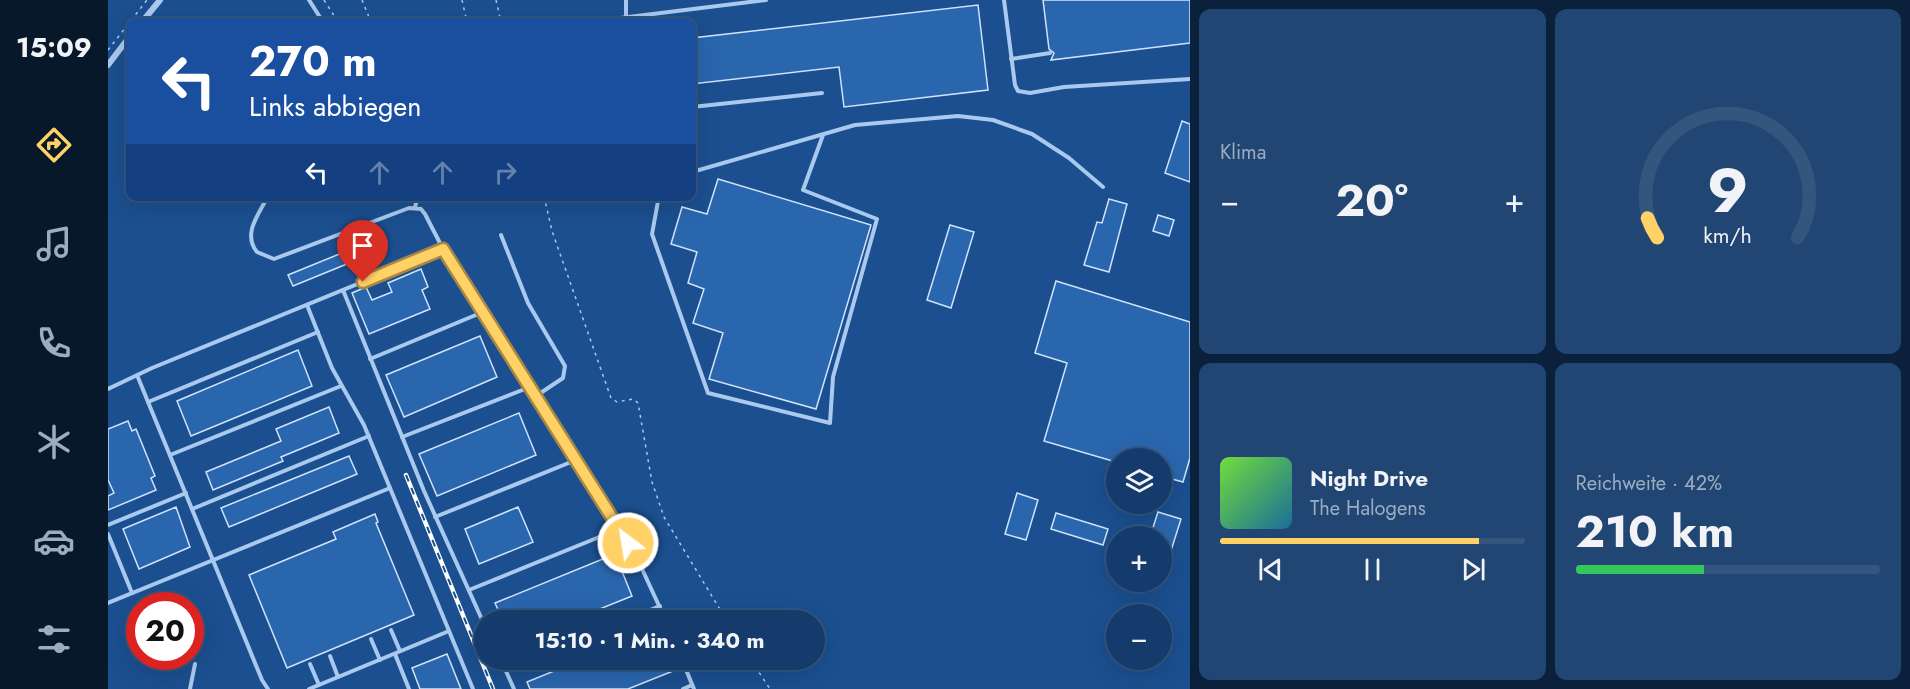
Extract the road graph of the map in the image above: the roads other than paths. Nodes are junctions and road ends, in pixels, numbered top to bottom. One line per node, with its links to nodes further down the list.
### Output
1 (160, 0): 6 (street)
2 (309, 0): 7 (lane)
3 (626, 0): 8 (lane)
4 (766, 0): 8 (lane)
5 (1004, 0): 11 (lane)
6 (145, 18)
7 (320, 18)
8 (627, 18)
9 (126, 41): 12 (street)
10 (1050, 53): 11 (lane)
11 (1011, 59): 13 (lane)
12 (108, 65)
13 (1190, 79)
14 (822, 93): 15 (lane)
15 (696, 107)
16 (822, 135): 17 (lane); 18 (lane); 21 (lane)
17 (696, 171)
18 (1103, 187)
19 (266, 201): 22 (lane)
20 (417, 201): 22 (lane)
21 (658, 201)
22 (415, 208): 24 (lane)
23 (501, 235): 34 (lane)
24 (443, 249): 25 (lane); 27 (lane)
25 (343, 290): 26 (lane); 29 (lane)
26 (307, 305): 28 (lane); 30 (lane)
27 (483, 312): 29 (lane); 32 (lane)
28 (318, 332): 31 (lane); 35 (lane)
29 (370, 359): 37 (lane)
30 (137, 375): 33 (lane); 35 (lane)
31 (341, 386): 36 (lane); 38 (lane)
32 (530, 387): 34 (lane); 37 (lane)
33 (108, 389)
34 (536, 396): 39 (lane)
35 (148, 402): 38 (lane)
36 (369, 436): 40 (lane); 42 (lane)
37 (402, 437): 43 (lane)
38 (170, 455): 41 (lane)
39 (576, 460): 43 (lane); 45 (lane)
40 (390, 488): 47 (lane); 58 (lane)
41 (186, 493): 42 (lane); 44 (lane)
42 (192, 509): 47 (lane)
43 (435, 517): 48 (lane)
44 (108, 525)
45 (619, 529): 48 (lane); 53 (lane)
46 (108, 534): 49 (lane)
47 (213, 560): 50 (lane); 72 (lane)
48 (469, 590): 54 (lane)
49 (132, 592)
50 (134, 592)
51 (126, 596): 52 (lane)
52 (108, 603)
53 (660, 606): 55 (lane); 56 (lane)
54 (478, 610)
55 (650, 610)
56 (662, 610)
57 (392, 630): 60 (lane)
58 (449, 631): 60 (lane); 75 (lane)
59 (372, 639): 63 (lane)
60 (400, 651): 61 (lane)
61 (395, 654): 63 (lane); 74 (lane)
62 (330, 656): 68 (lane)
63 (380, 660): 68 (lane)
64 (310, 664): 69 (lane)
65 (194, 670): 71 (lane)
66 (506, 670): 76 (lane)
67 (686, 670): 70 (lane)
68 (338, 677): 69 (lane)
69 (319, 685): 73 (lane)
70 (693, 687): 77 (lane)
71 (190, 689)
72 (268, 689)
73 (309, 689)
74 (409, 689)
75 (473, 689)
76 (514, 689)
77 (683, 689)

